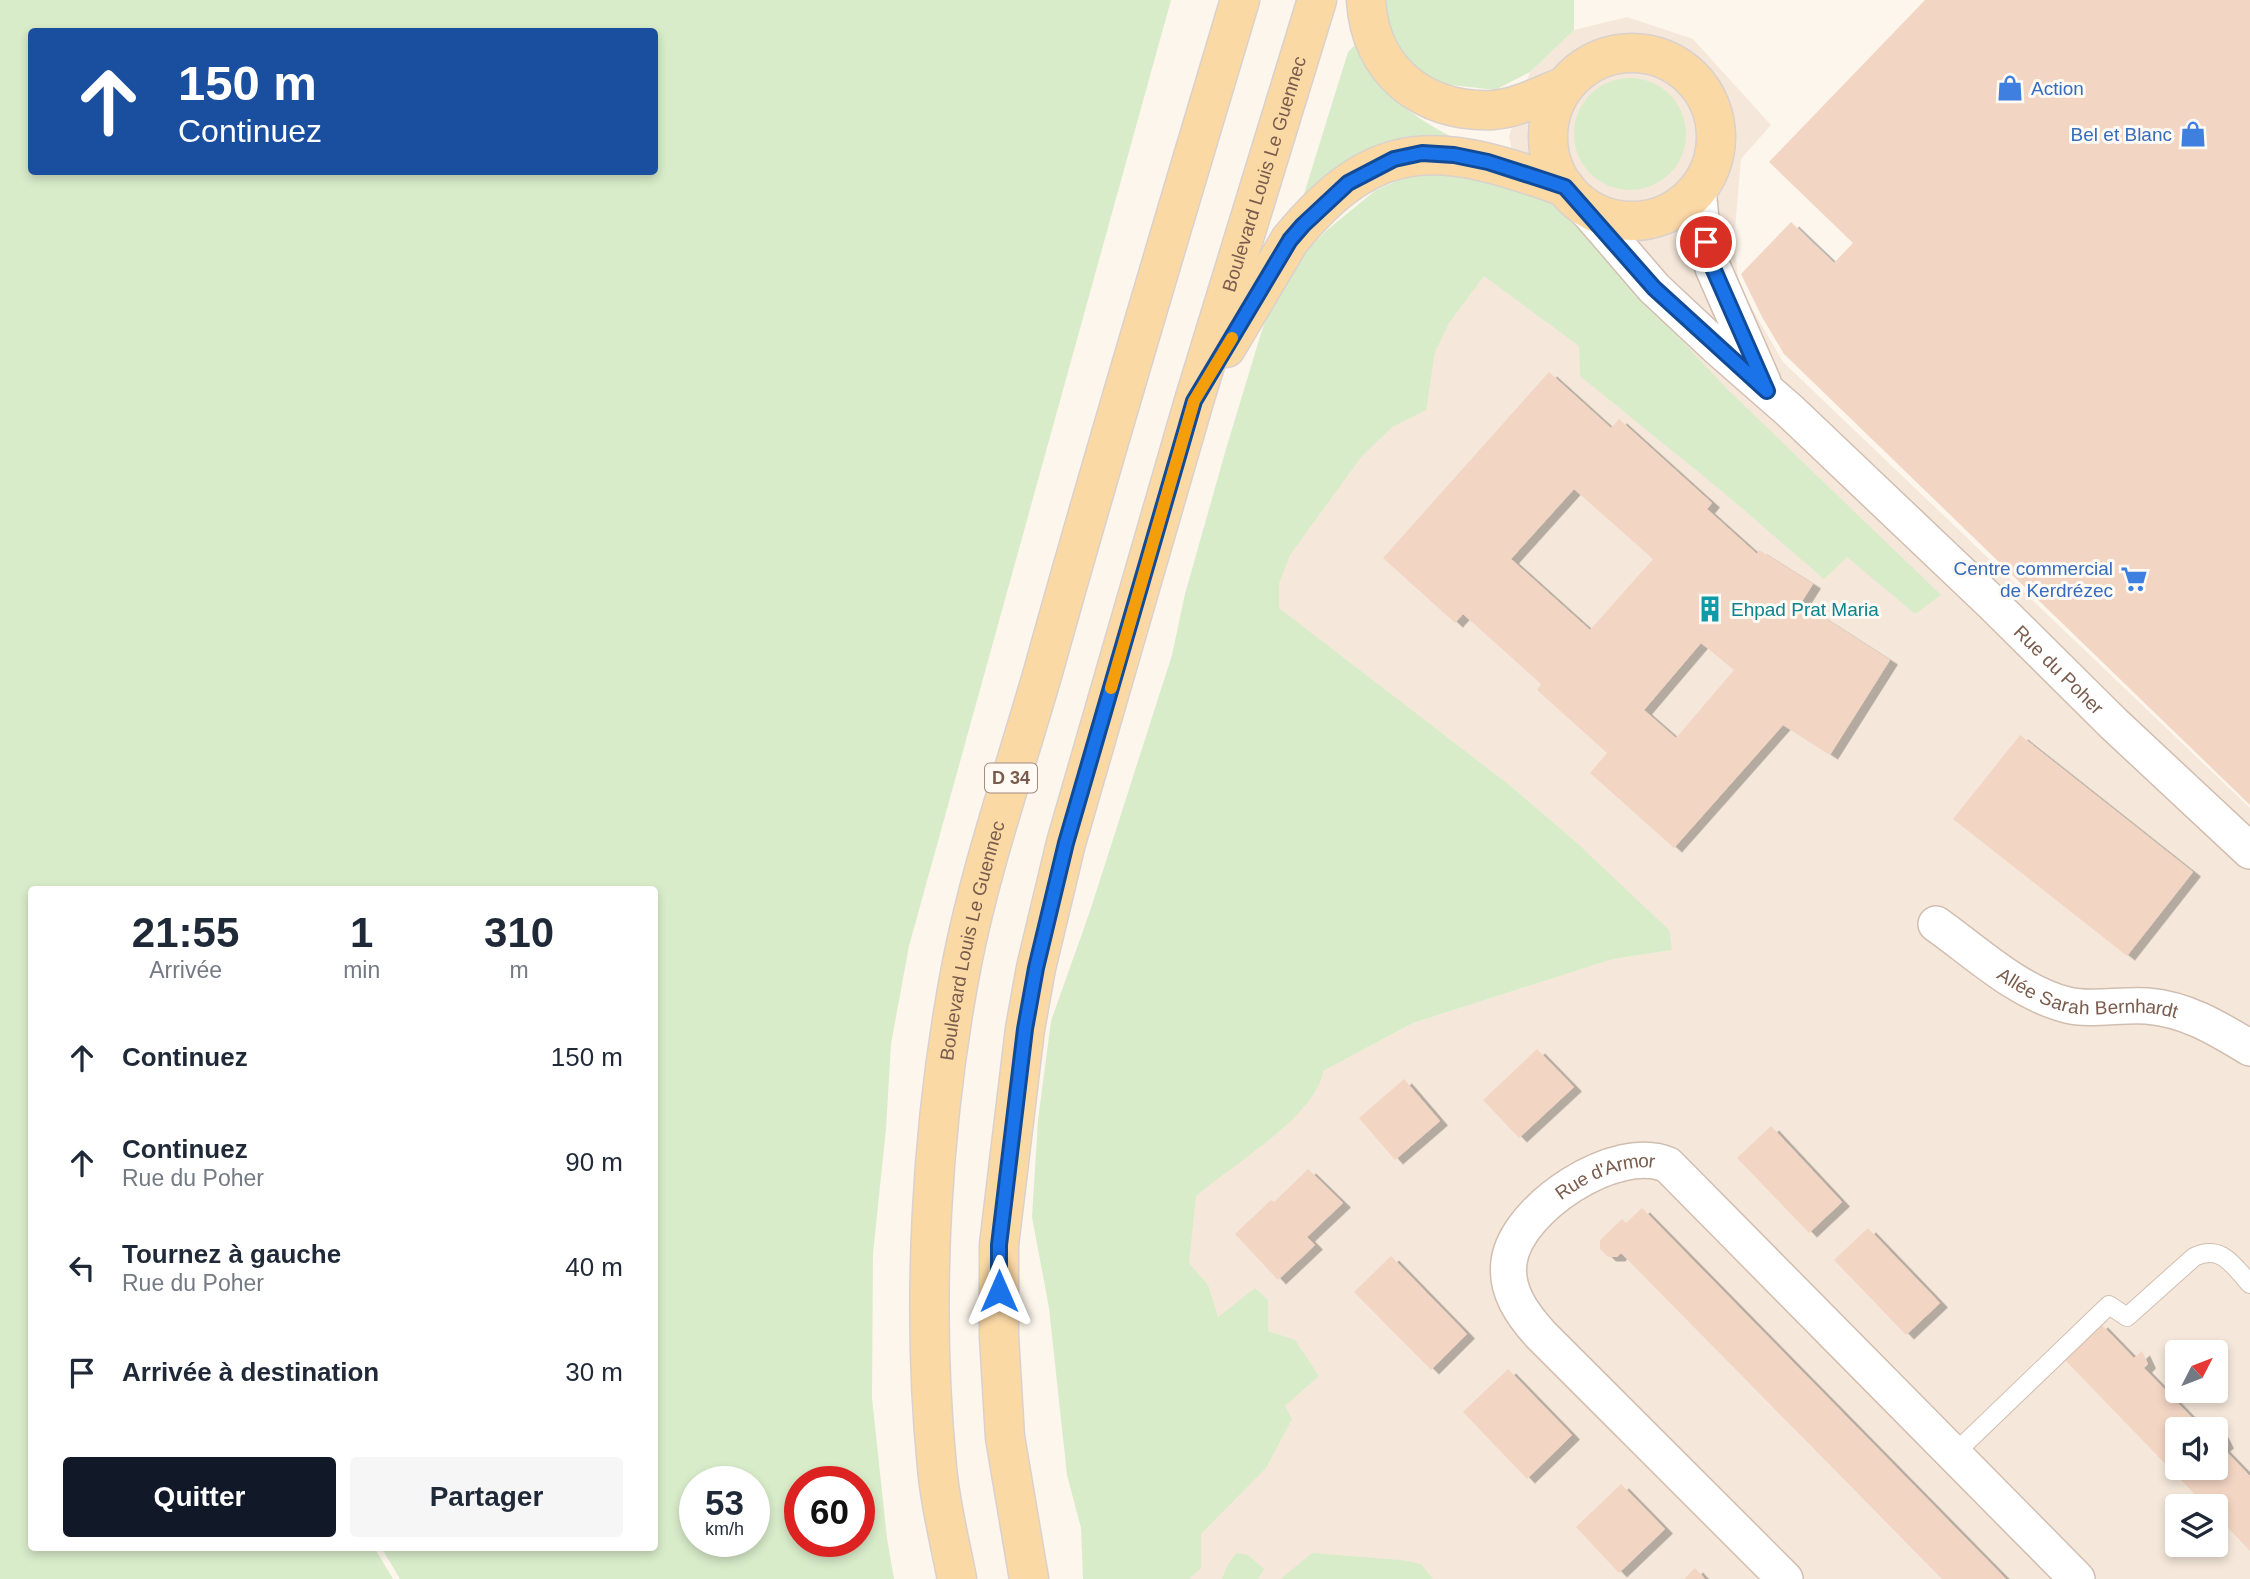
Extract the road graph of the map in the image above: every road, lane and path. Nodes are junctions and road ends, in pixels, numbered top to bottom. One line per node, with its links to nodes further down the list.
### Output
1 (1240, 0): 14 (main road, Boulevard Louis Le Guennec / D 34)
2 (1317, 0): 8 (main road, Boulevard Louis Le Guennec)
3 (1366, 0): 4 (main road)
4 (1565, 86): 5 (main road); 6 (main road)
5 (1698, 189): 6 (main road); 7 (street, Rue du Poher)
6 (1572, 195): 7 (street, Rue du Poher); 8 (main road)
7 (1767, 391): 9 (street, Rue du Poher)
8 (1194, 401): 15 (main road, Boulevard Louis Le Guennec)
9 (2244, 842)
10 (1936, 923): 11 (street, Allée Sarah Bernhardt)
11 (2250, 1048)
12 (2250, 1284): 13 (lane)
13 (1954, 1454): 16 (street, Rue d'Armor); 17 (street, Rue d'Armor)
14 (957, 1579)
15 (1029, 1579)
16 (1785, 1579)
17 (2077, 1579)

